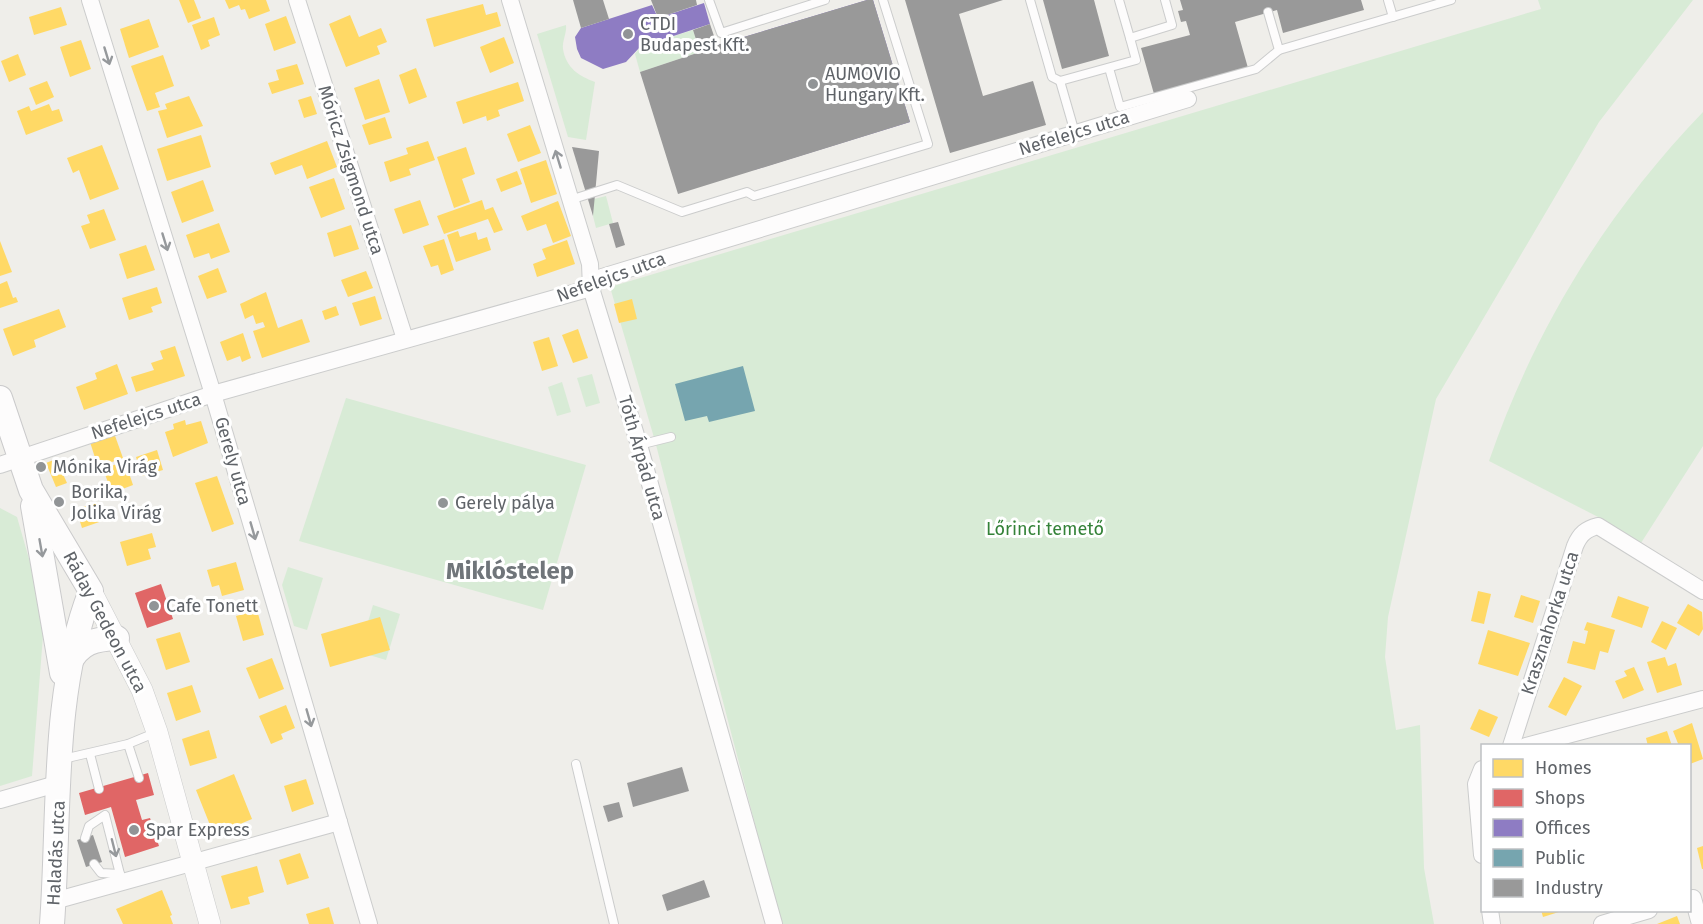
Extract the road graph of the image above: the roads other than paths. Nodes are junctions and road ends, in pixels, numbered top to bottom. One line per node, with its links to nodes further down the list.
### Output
1 (90, 0): 23 (street, Gerely utca, one-way to 23)
2 (297, 0): 22 (street, Móricz Zsigmond utca)
3 (510, 0): 20 (street, Tóth Árpád utca, one-way to 3)
4 (709, 0): 5 (lane)
5 (825, 0)
6 (883, 0): 20 (lane)
7 (1030, 0): 17 (lane)
8 (1119, 0): 14 (lane)
9 (1165, 0): 14 (lane)
10 (1388, 0): 13 (lane)
11 (1451, 0): 13 (lane)
12 (1268, 12): 15 (lane)
13 (1393, 17): 15 (lane)
14 (1130, 38): 16 (lane)
15 (1279, 50): 16 (lane)
16 (1109, 68): 17 (lane)
17 (1060, 81): 19 (lane)
18 (1188, 99): 19 (street, Nefelejcs utca)
19 (1075, 133): 21 (street, Nefelejcs utca)
20 (570, 200): 21 (street, Tóth Árpád utca)
21 (591, 288): 22 (street, Nefelejcs utca); 26 (street, Tóth Árpád utca)
22 (405, 339): 23 (street, Nefelejcs utca)
23 (213, 394): 27 (street, Nefelejcs utca); 47 (street, Gerely utca, one-way to 47)
24 (0, 398): 27 (main road, Ráday Gedeon utca)
25 (671, 437): 26 (lane)
26 (639, 445): 56 (street, Tóth Árpád utca)
27 (9, 461): 28 (main road, Ráday Gedeon utca)
28 (31, 490): 29 (main road, Ráday Gedeon utca); 33 (main road, one-way to 33)
29 (91, 591): 31 (street, Ráday Gedeon utca); 32 (main road)
30 (1703, 591): 37 (street, Krasznahorka utca)
31 (117, 638): 32 (main road); 35 (street, Ráday Gedeon utca)
32 (69, 664): 33 (main road)
33 (65, 693): 40 (main road, Haladás utca)
34 (1703, 699): 38 (street)
35 (157, 732): 36 (lane); 51 (street, Ráday Gedeon utca)
36 (128, 744): 39 (lane); 43 (lane)
37 (1512, 744)
38 (1534, 744)
39 (90, 754): 40 (lane); 45 (lane)
40 (61, 759): 44 (main road, Haladás utca)
41 (576, 764): 59 (lane)
42 (1481, 772): 49 (street)
43 (138, 778)
44 (60, 783): 46 (street); 54 (main road, Haladás utca)
45 (99, 789)
46 (0, 800)
47 (339, 822): 51 (street); 58 (street, Gerely utca)
48 (85, 838): 52 (lane, one-way to 52)
49 (1481, 843)
50 (94, 864): 52 (lane)
51 (192, 864): 52 (street); 57 (street, Ráday Gedeon utca)
52 (121, 878): 54 (street)
53 (1695, 897): 61 (street)
54 (53, 912)
55 (1642, 912): 60 (street)
56 (774, 921)
57 (210, 924)
58 (369, 924)
59 (614, 924)
60 (1602, 924)
61 (1700, 924)

